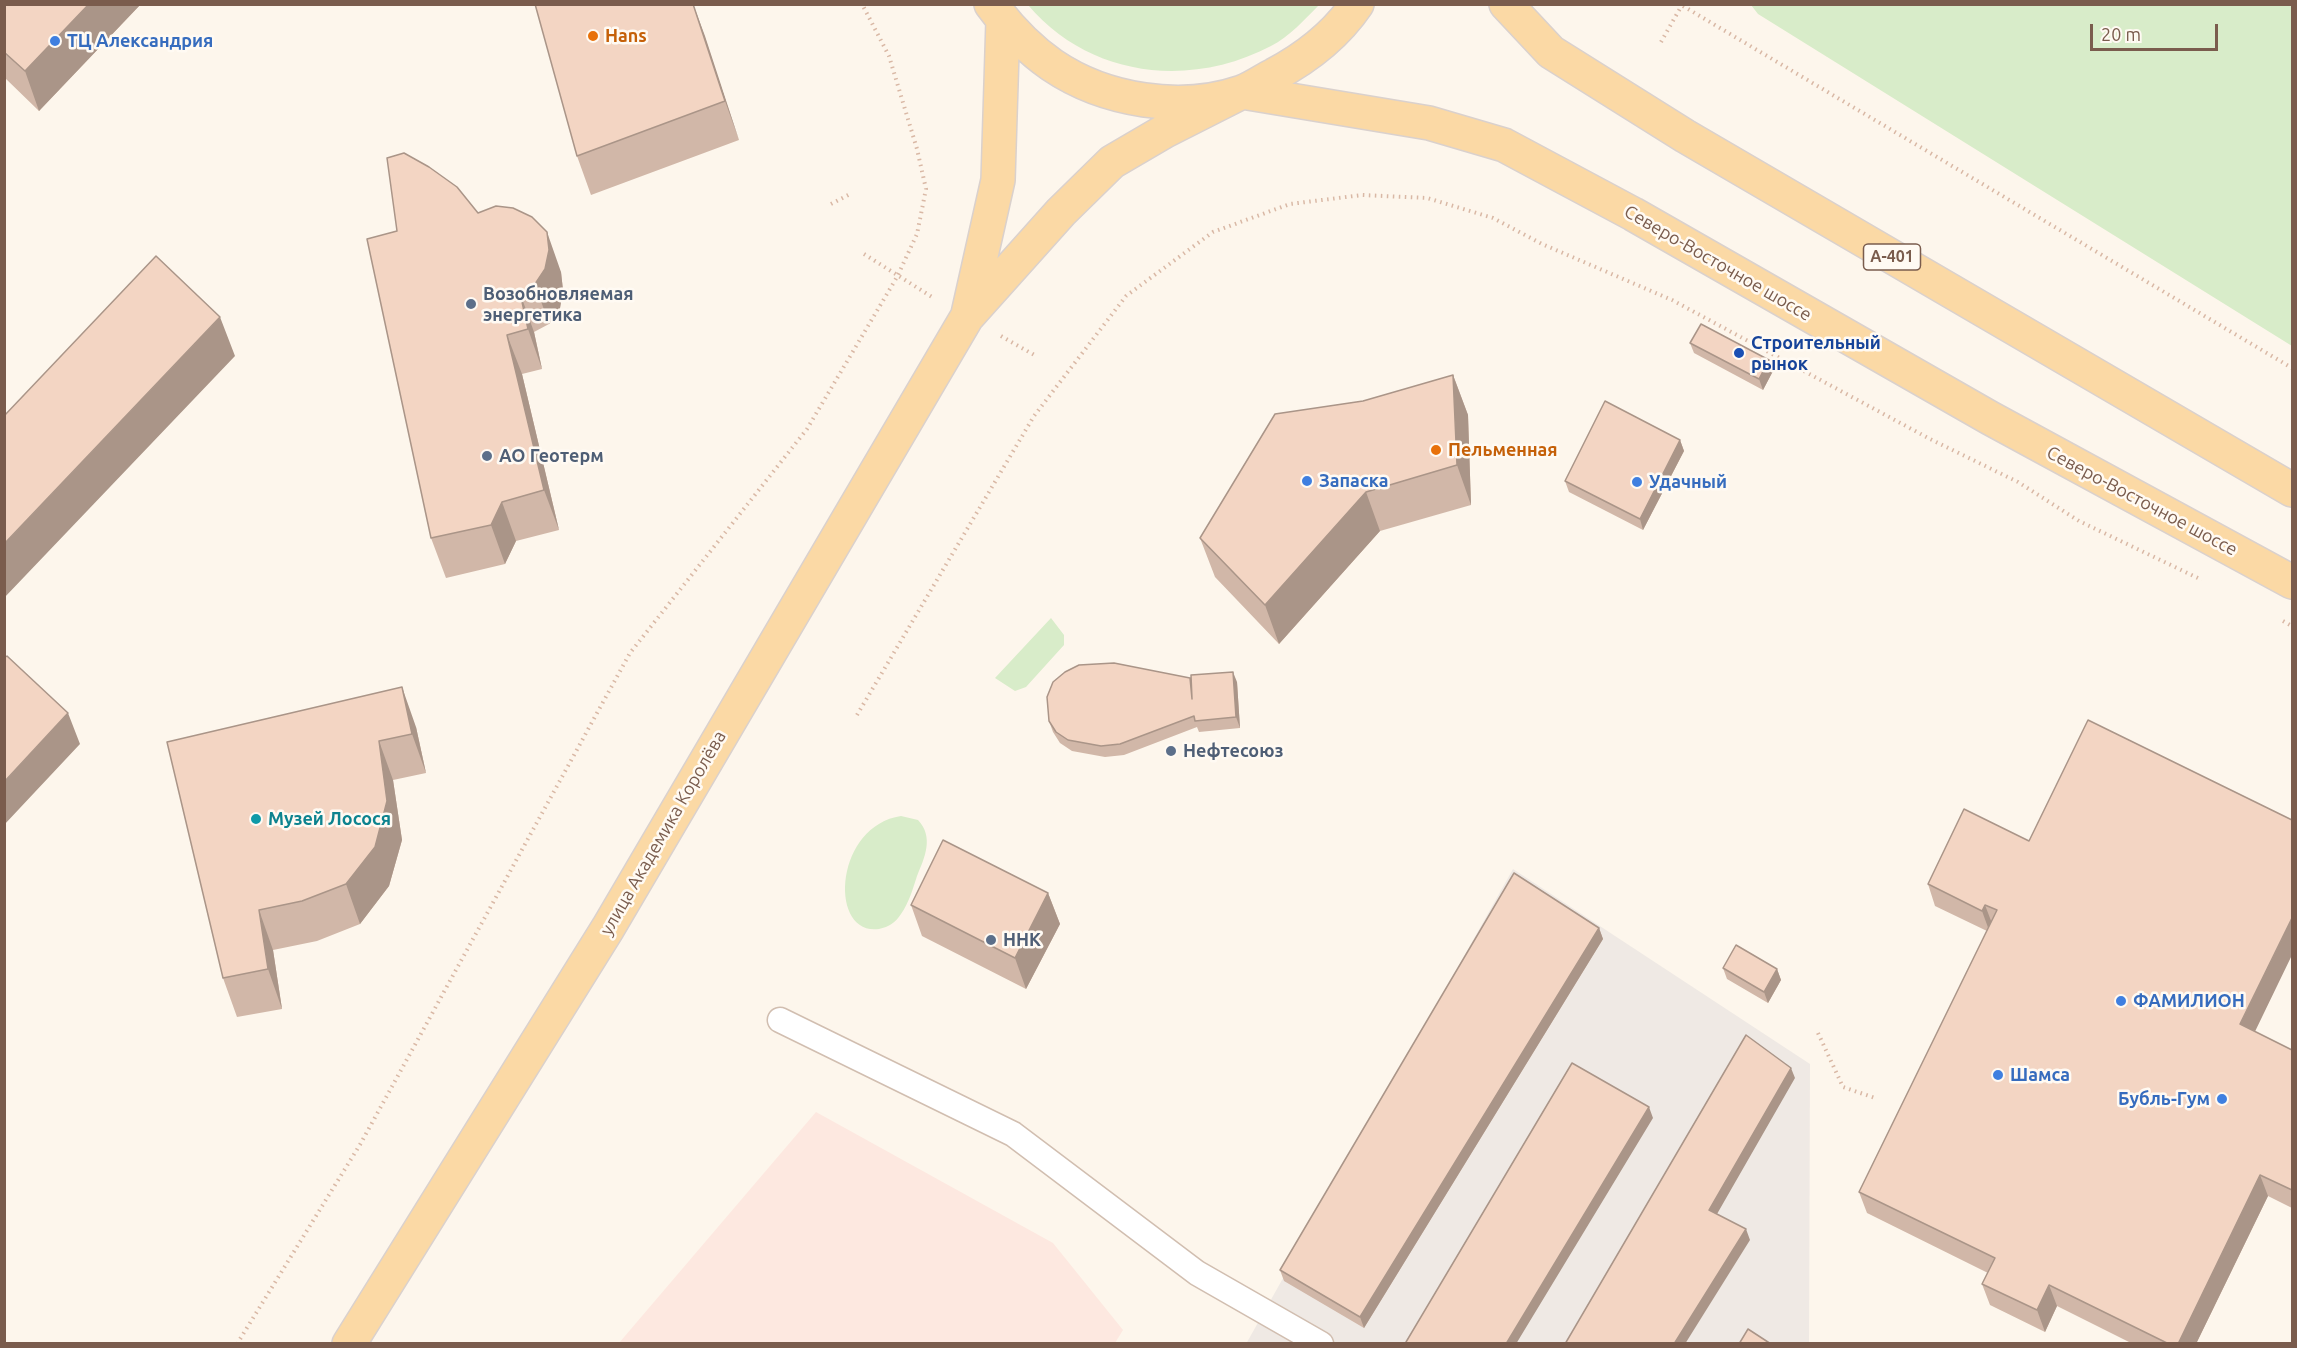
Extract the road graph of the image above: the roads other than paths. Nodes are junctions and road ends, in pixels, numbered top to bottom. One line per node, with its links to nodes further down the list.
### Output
1 (1357, 4): 4 (main road, улица Академика Королёва)
2 (1506, 4): 6 (main road, А-401)
3 (997, 12): 4 (main road); 5 (main road, улица Академика Королёва)
4 (1242, 92): 5 (main road, улица Академика Королёва); 7 (main road, Северо-Восточное шоссе)
5 (968, 317): 9 (main road, улица Академика Королёва)
6 (2292, 490)
7 (2292, 582)
8 (780, 1020): 10 (lane)
9 (349, 1344)
10 (1321, 1344)

